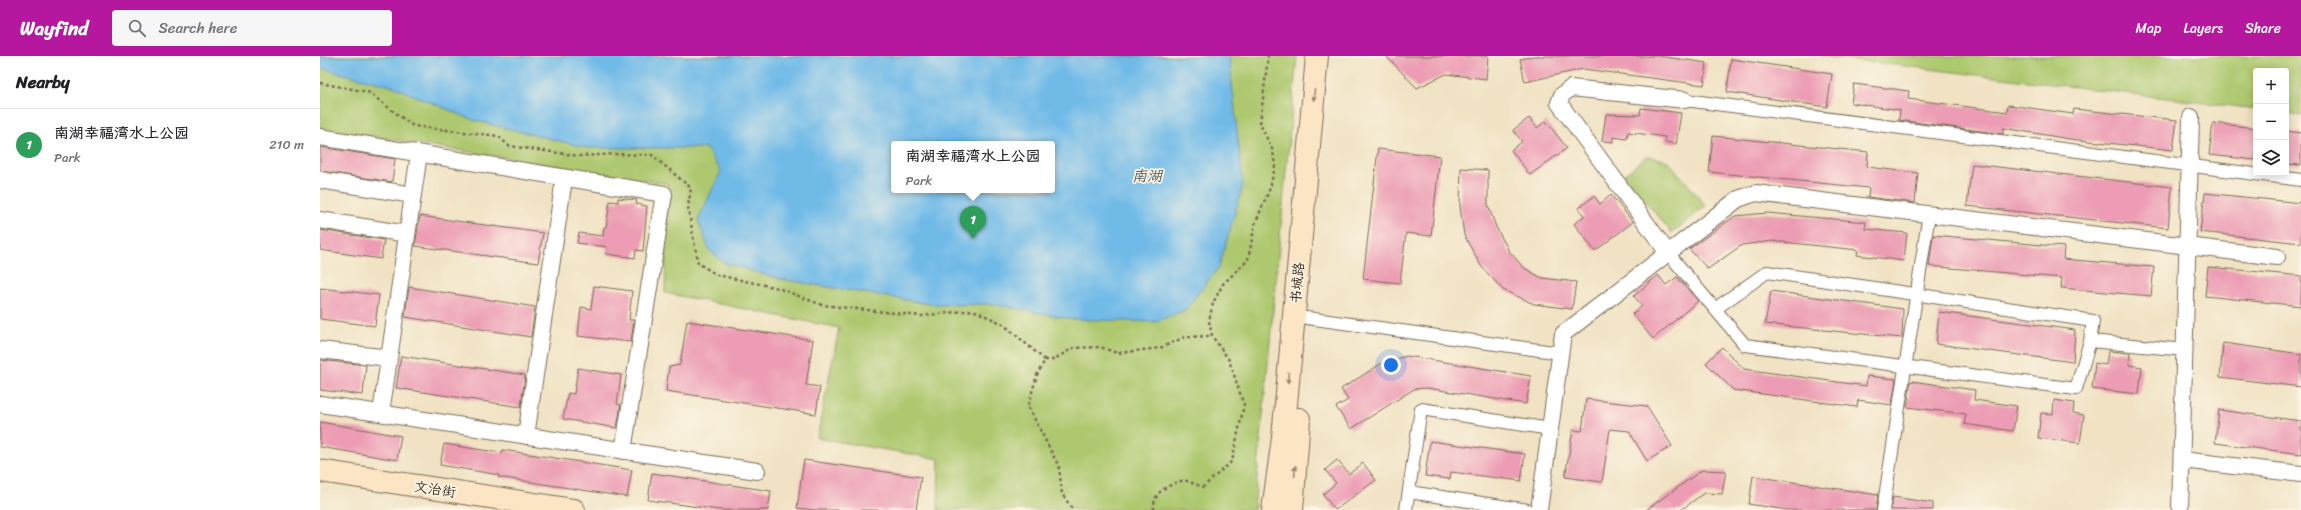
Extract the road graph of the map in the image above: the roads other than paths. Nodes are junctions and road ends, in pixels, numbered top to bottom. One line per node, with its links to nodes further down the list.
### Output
1 (1318, 56): 40 (main road, 书城路, one-way to 40)
2 (1332, 56): 20 (main road, 书城路)
3 (1685, 100): 7 (street); 16 (street)
4 (2191, 117): 7 (street)
5 (320, 138): 6 (street)
6 (419, 154): 8 (street); 11 (street)
7 (2190, 165): 10 (street); 15 (street)
8 (564, 179): 30 (street); 31 (street)
9 (320, 180): 11 (street)
10 (2301, 180)
11 (413, 194): 14 (street)
12 (1929, 214): 15 (street); 16 (street); 18 (street)
13 (320, 220): 14 (street)
14 (407, 234): 25 (street)
15 (2188, 246): 17 (street); 23 (street)
16 (1668, 253): 19 (street); 24 (street)
17 (2277, 257)
18 (1916, 294): 19 (street); 21 (street); 26 (street)
19 (1715, 309): 26 (street)
20 (1307, 318): 24 (street); 41 (main road, 书城路, one-way to 20)
21 (2090, 341): 23 (street); 26 (street)
22 (320, 350): 25 (street)
23 (2185, 350): 32 (street)
24 (1561, 353): 29 (street)
25 (389, 358): 28 (street)
26 (1906, 366): 45 (street)
27 (320, 404): 28 (street)
28 (380, 413): 30 (street)
29 (1550, 429): 37 (street); 44 (street)
30 (526, 436): 31 (street)
31 (623, 451): 34 (street)
32 (2182, 460): 35 (street); 46 (street)
33 (320, 471): 39 (main road, 文治街)
34 (757, 471)
35 (2301, 474)
36 (320, 485): 38 (main road, 文治街)
37 (1409, 492): 42 (street); 43 (street)
38 (485, 510)
39 (574, 510)
40 (1273, 510)
41 (1292, 510)
42 (1406, 510)
43 (1528, 510)
44 (1539, 510)
45 (1883, 510)
46 (2180, 510)

